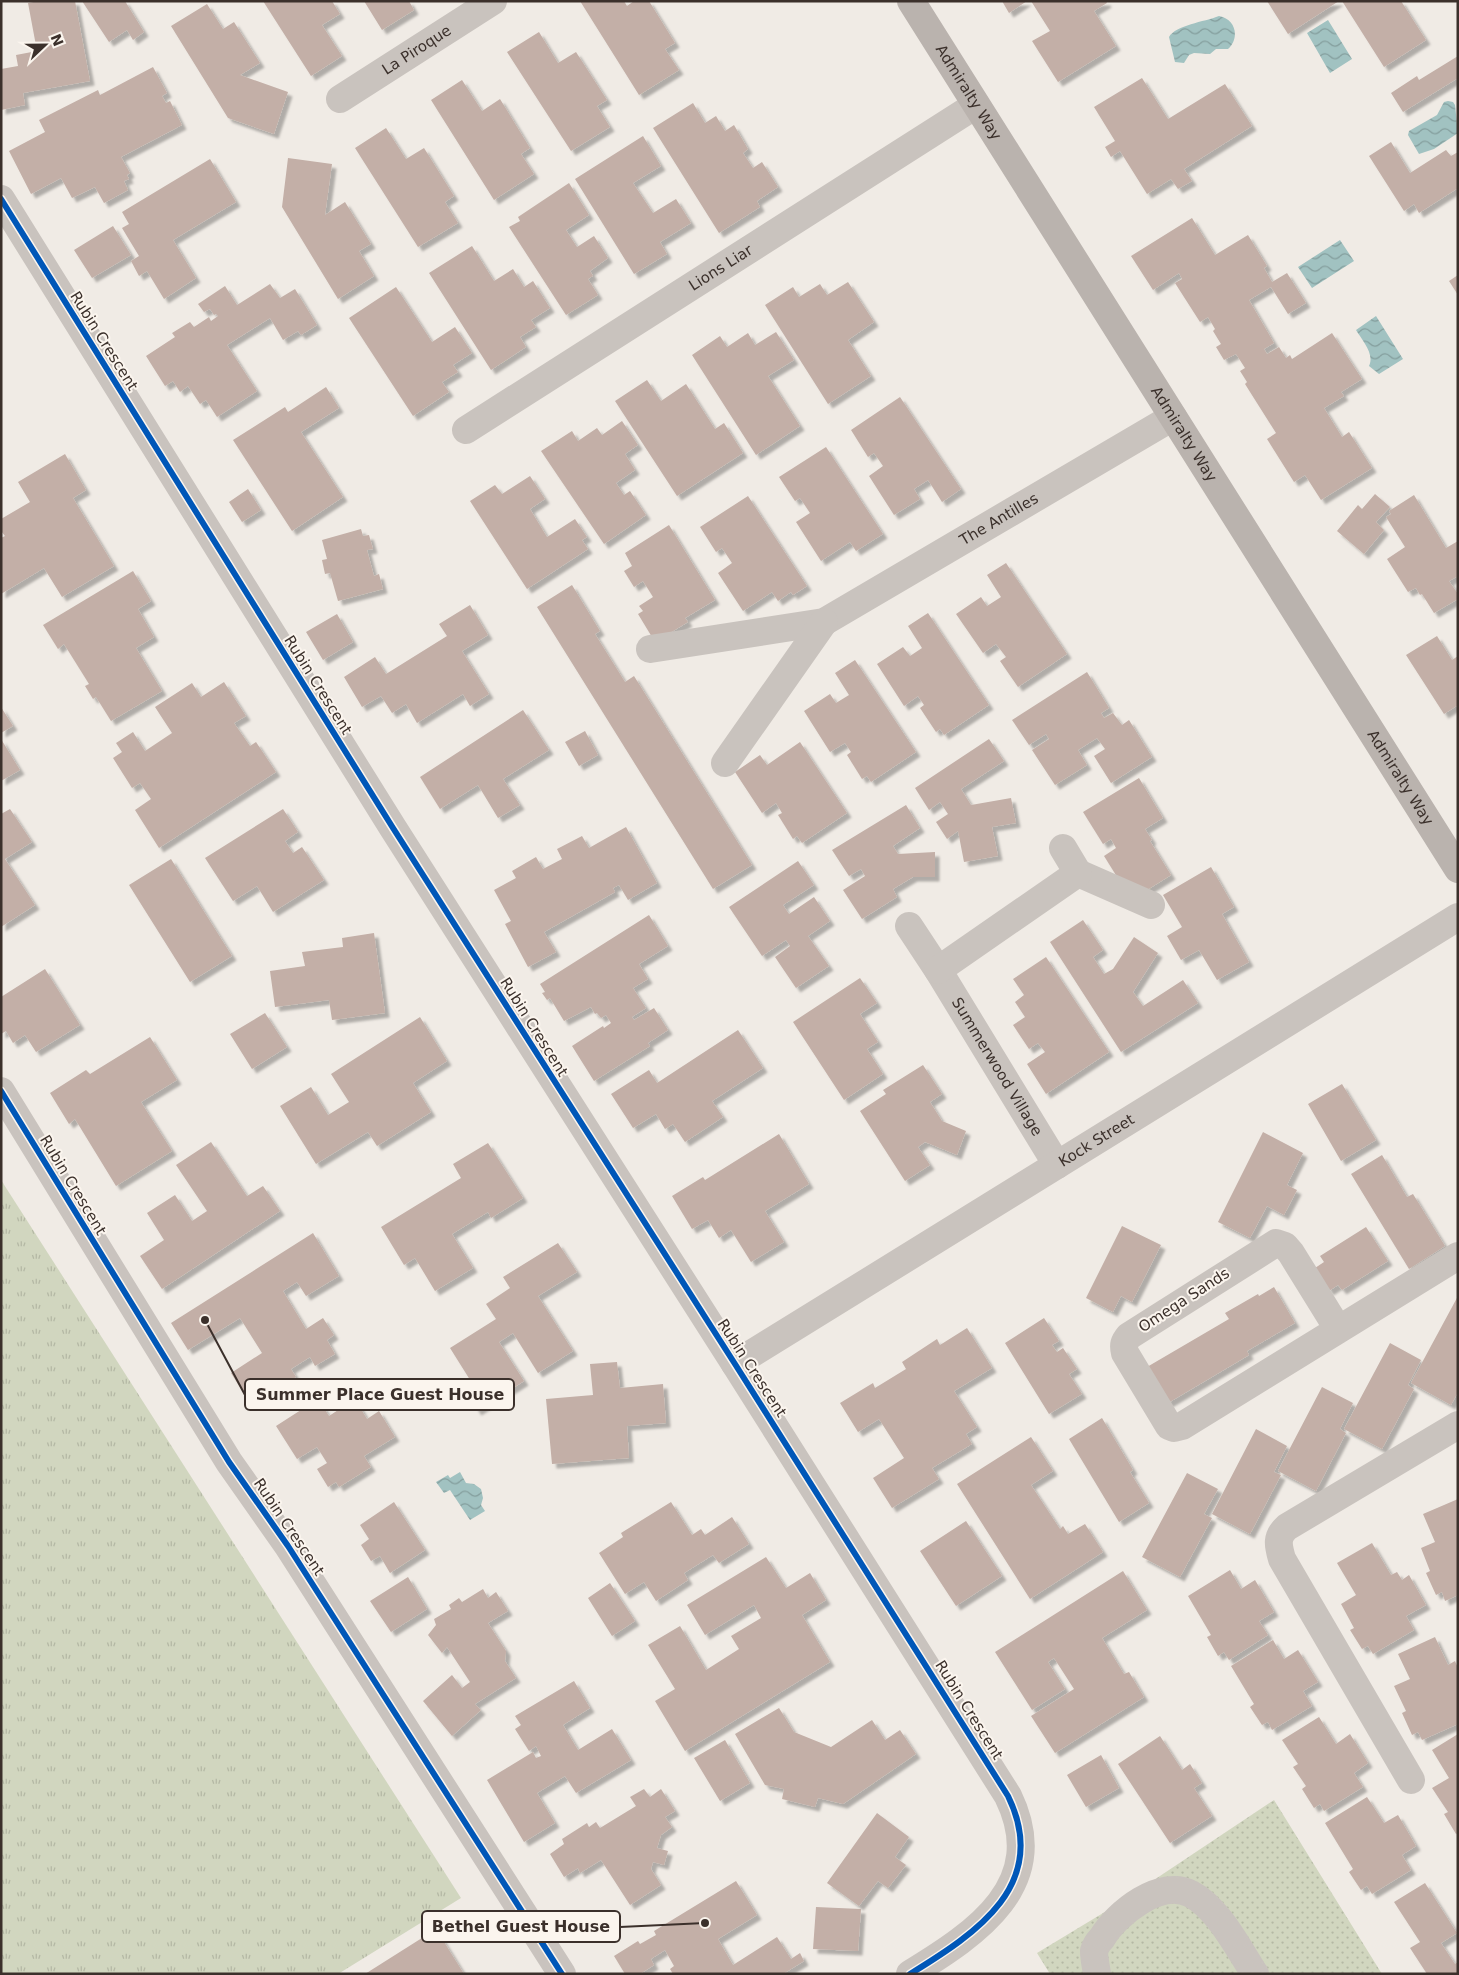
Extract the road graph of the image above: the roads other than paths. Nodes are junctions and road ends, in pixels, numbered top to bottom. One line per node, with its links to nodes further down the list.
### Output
1 (493, 1): 3 (street, La Piroque)
2 (911, 1): 4 (main road, Admiralty Way)
3 (340, 99)
4 (976, 105): 6 (main road, Admiralty Way); 7 (street, Lions Liar)
5 (1, 199): 22 (street, Rubin Crescent)
6 (1173, 417): 8 (street, The Antilles); 12 (main road, Admiralty Way)
7 (466, 430)
8 (824, 622): 9 (street, The Antilles); 10 (street, The Antilles)
9 (650, 650)
10 (725, 763)
11 (1063, 848): 13 (street)
12 (1458, 869)
13 (1078, 873): 14 (street); 17 (street)
14 (1151, 905)
15 (1458, 917): 19 (street, Kock Street)
16 (909, 926): 17 (street, Summerwood Village)
17 (938, 970): 19 (street, Summerwood Village)
18 (1, 1091): 25 (street, Rubin Crescent)
19 (1057, 1165): 22 (street, Kock Street)
20 (1458, 1256): 21 (street, Omega Sands)
21 (1338, 1329): 21 (street, Omega Sands)
22 (735, 1364): 26 (street, Rubin Crescent)
23 (1458, 1425): 24 (street)
24 (1411, 1780)
25 (562, 1974)
26 (910, 1974)
27 (1097, 1974): 28 (street)
28 (1255, 1974)

